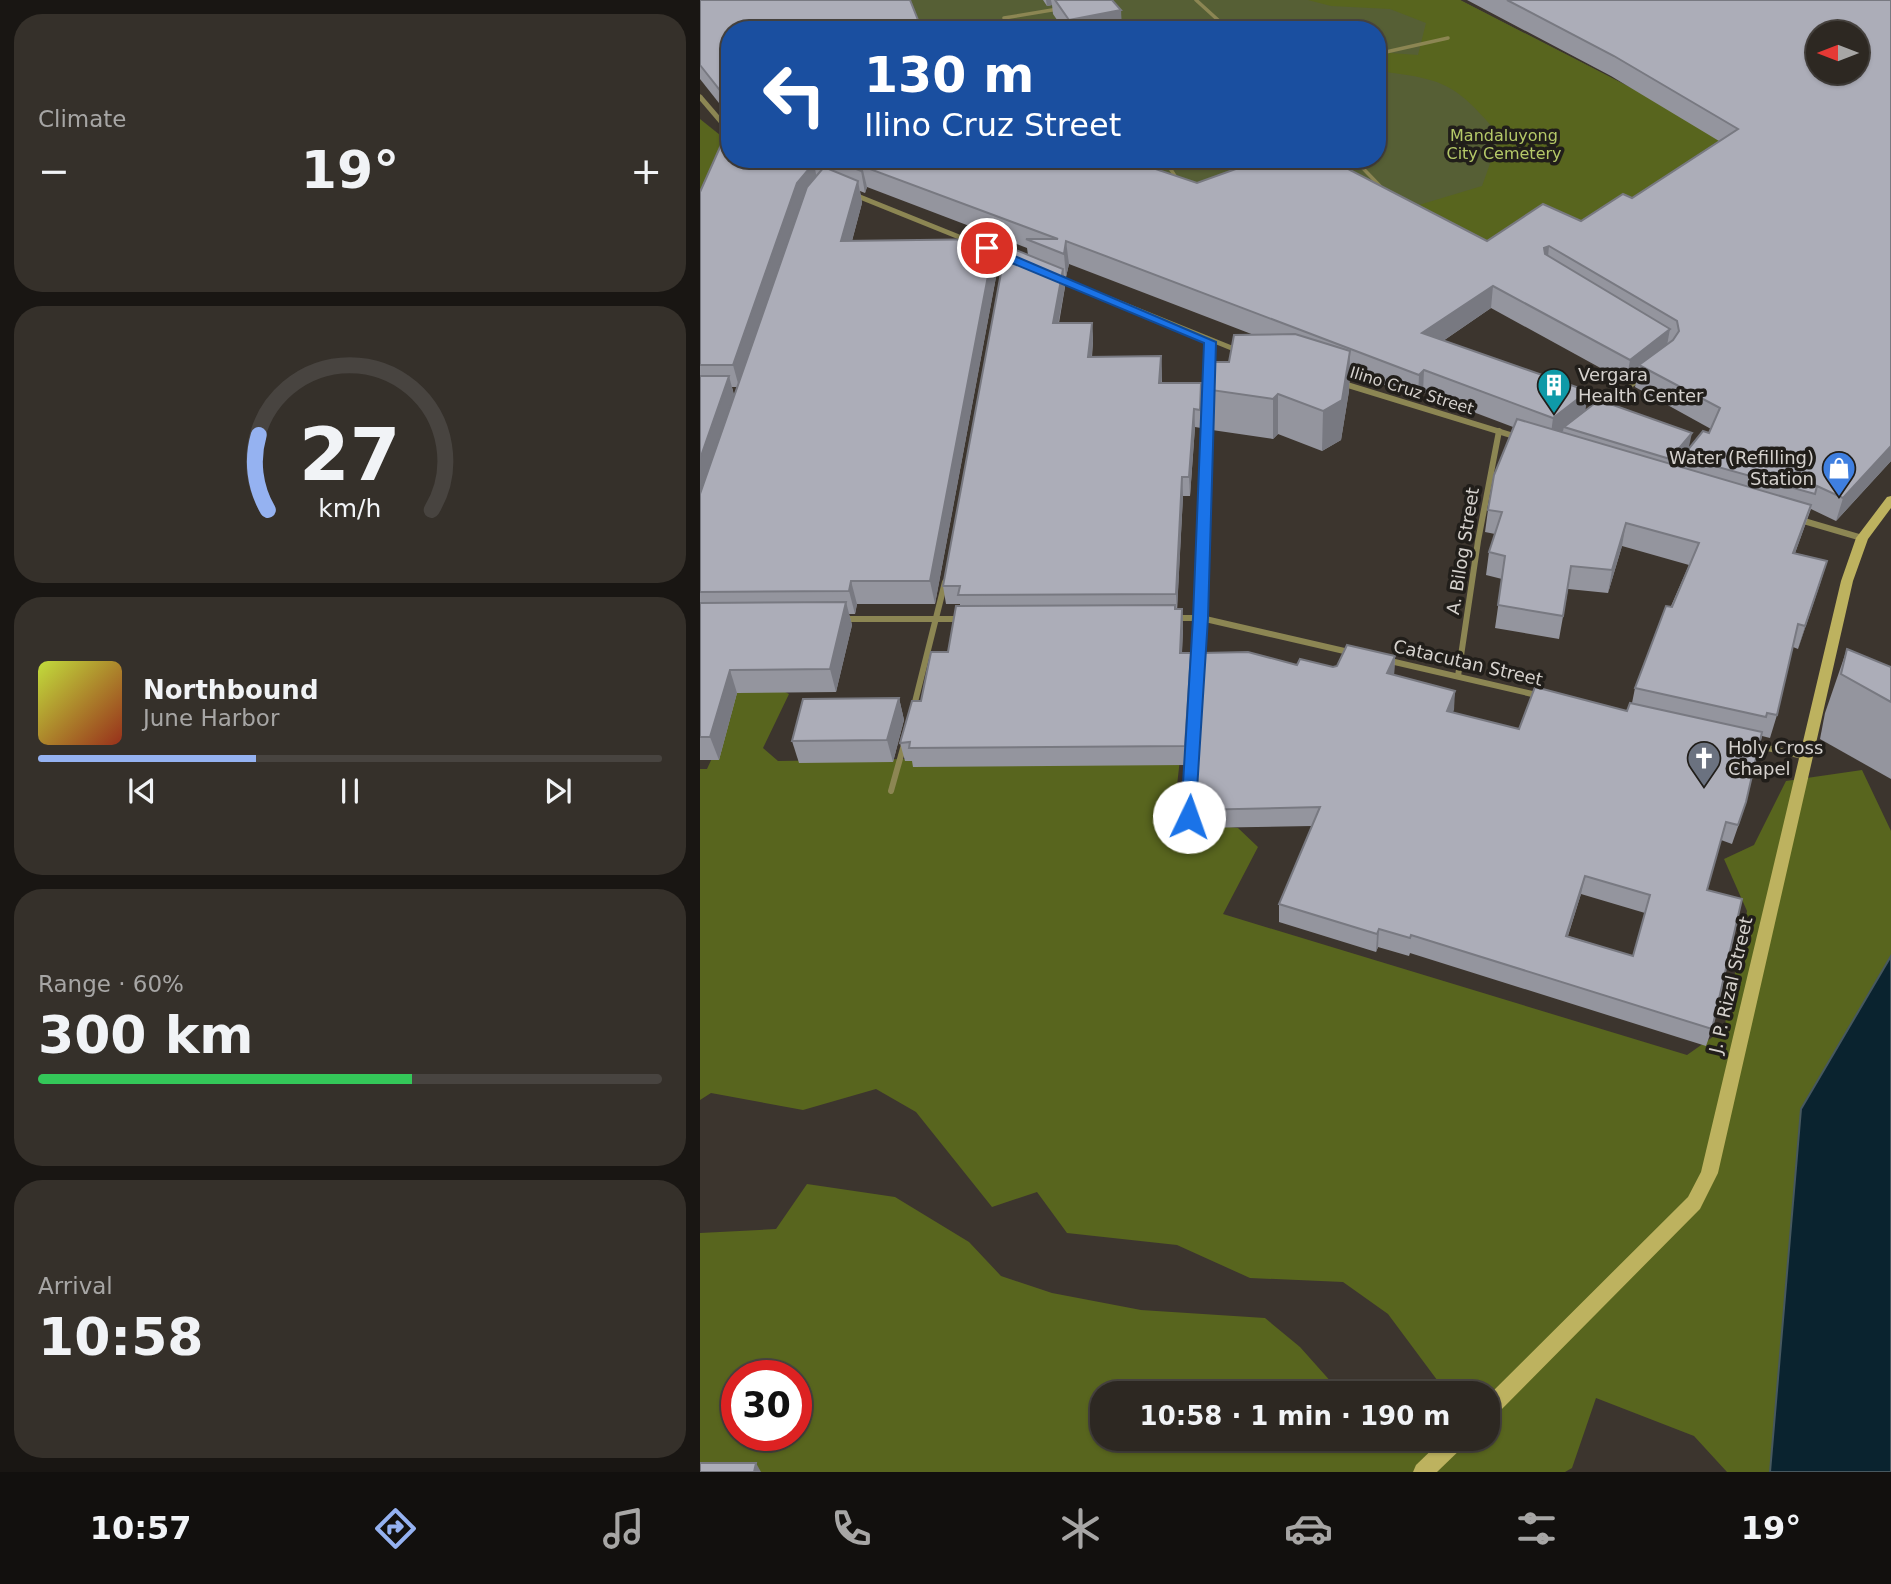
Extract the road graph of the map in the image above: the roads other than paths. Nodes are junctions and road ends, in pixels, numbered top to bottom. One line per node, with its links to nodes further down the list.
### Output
1 (1196, 0): 4 (lane)
2 (1068, 7): 3 (lane)
3 (1004, 18)
4 (1220, 21)
5 (1448, 38): 6 (lane)
6 (1386, 52)
7 (700, 97): 8 (street)
8 (721, 122)
9 (1170, 168): 11 (lane)
10 (1363, 168): 12 (lane)
11 (1181, 184)
12 (1380, 186)
13 (850, 193): 14 (street)
14 (981, 246)
15 (1054, 276): 16 (street)
16 (1210, 342): 17 (street); 28 (street)
17 (1248, 354)
18 (1643, 376): 20 (lane)
19 (1338, 382): 21 (street, Ilino Cruz Street)
20 (1601, 408)
21 (1499, 431): 22 (street, Ilino Cruz Street); 34 (street, A. Bilog Street)
22 (1525, 439)
23 (1891, 500): 25 (street, J. P. Rizal Street)
24 (1783, 515): 25 (street)
25 (1862, 538): 39 (street, J. P. Rizal Street)
26 (945, 579): 30 (street)
27 (1159, 618): 28 (street)
28 (1201, 618): 32 (street); 41 (street)
29 (840, 619): 30 (street)
30 (938, 619): 31 (street); 36 (street)
31 (965, 619)
32 (1363, 655)
33 (1377, 658): 34 (street, Catacutan Street)
34 (1458, 676): 35 (street, Catacutan Street)
35 (1552, 698)
36 (909, 725)
37 (905, 738): 40 (street)
38 (1740, 742): 39 (street)
39 (1807, 757): 42 (street, J. P. Rizal Street)
40 (891, 792)
41 (1189, 817)
42 (1500, 1397)
43 (1445, 1451): 44 (street)
44 (1423, 1472)

